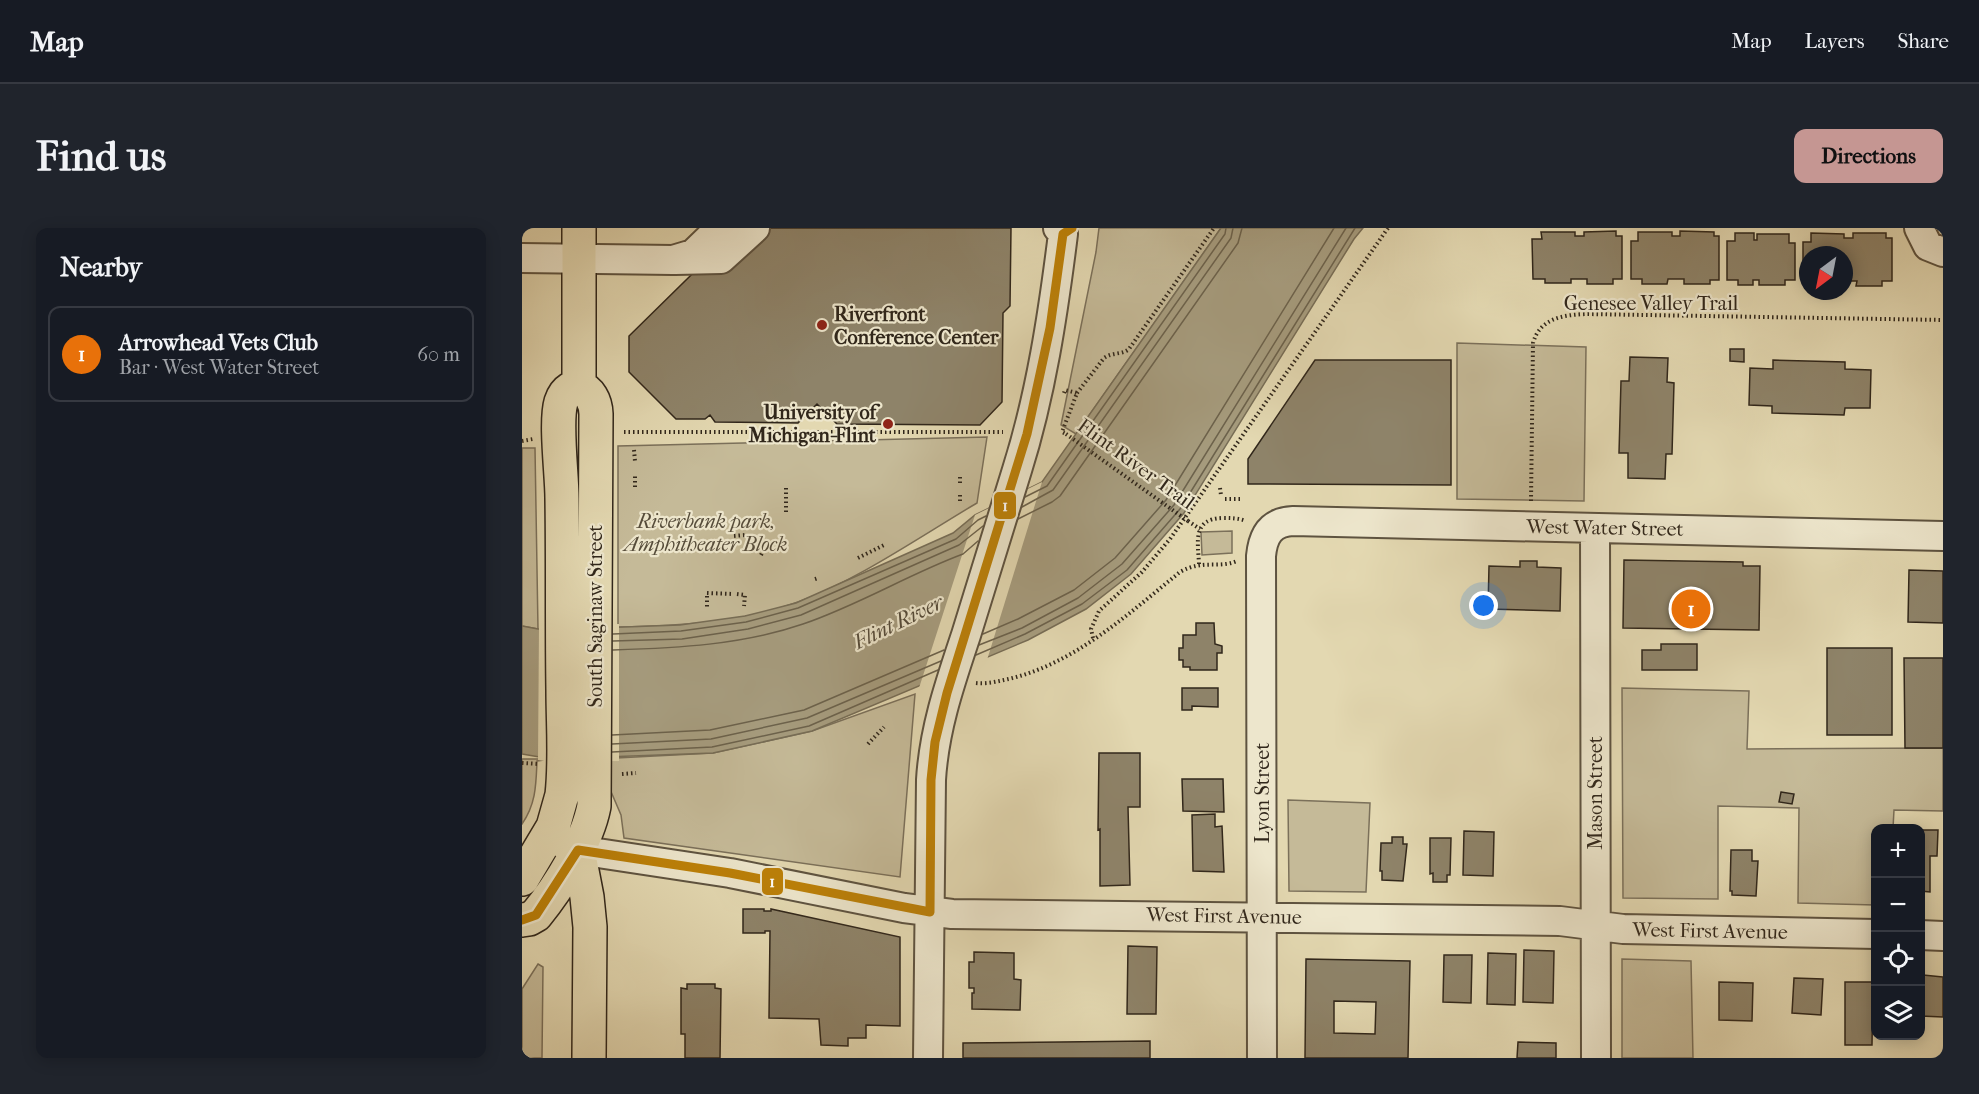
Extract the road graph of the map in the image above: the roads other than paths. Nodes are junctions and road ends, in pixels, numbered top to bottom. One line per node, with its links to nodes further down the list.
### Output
1 (720, 228): 8 (street)
2 (754, 228): 8 (street)
3 (1919, 228): 6 (street)
4 (1064, 230): 16 (street)
5 (579, 243): 7 (street); 8 (street); 9 (main road)
6 (1943, 252)
7 (522, 258)
8 (673, 260)
9 (579, 387): 13 (main road, South Saginaw Street); 14 (main road, South Saginaw Street)
10 (1258, 526): 11 (street, West Water Street); 17 (street, Lyon Street)
11 (1595, 528): 12 (street, West Water Street); 19 (street, Mason Street)
12 (1943, 536)
13 (549, 834): 14 (main road); 15 (main road, South Saginaw Street)
14 (578, 850): 16 (street, West First Avenue); 18 (main road, South Saginaw Street); 23 (main road)
15 (522, 879)
16 (930, 912): 17 (street, West First Avenue); 24 (street)
17 (1262, 916): 19 (street, West First Avenue); 25 (street, Lyon Street)
18 (522, 920)
19 (1596, 925): 20 (street, West First Avenue); 26 (street, Mason Street)
20 (1871, 934)
21 (1925, 935): 22 (street)
22 (1943, 936)
23 (589, 1058)
24 (928, 1058)
25 (1262, 1058)
26 (1596, 1058)

